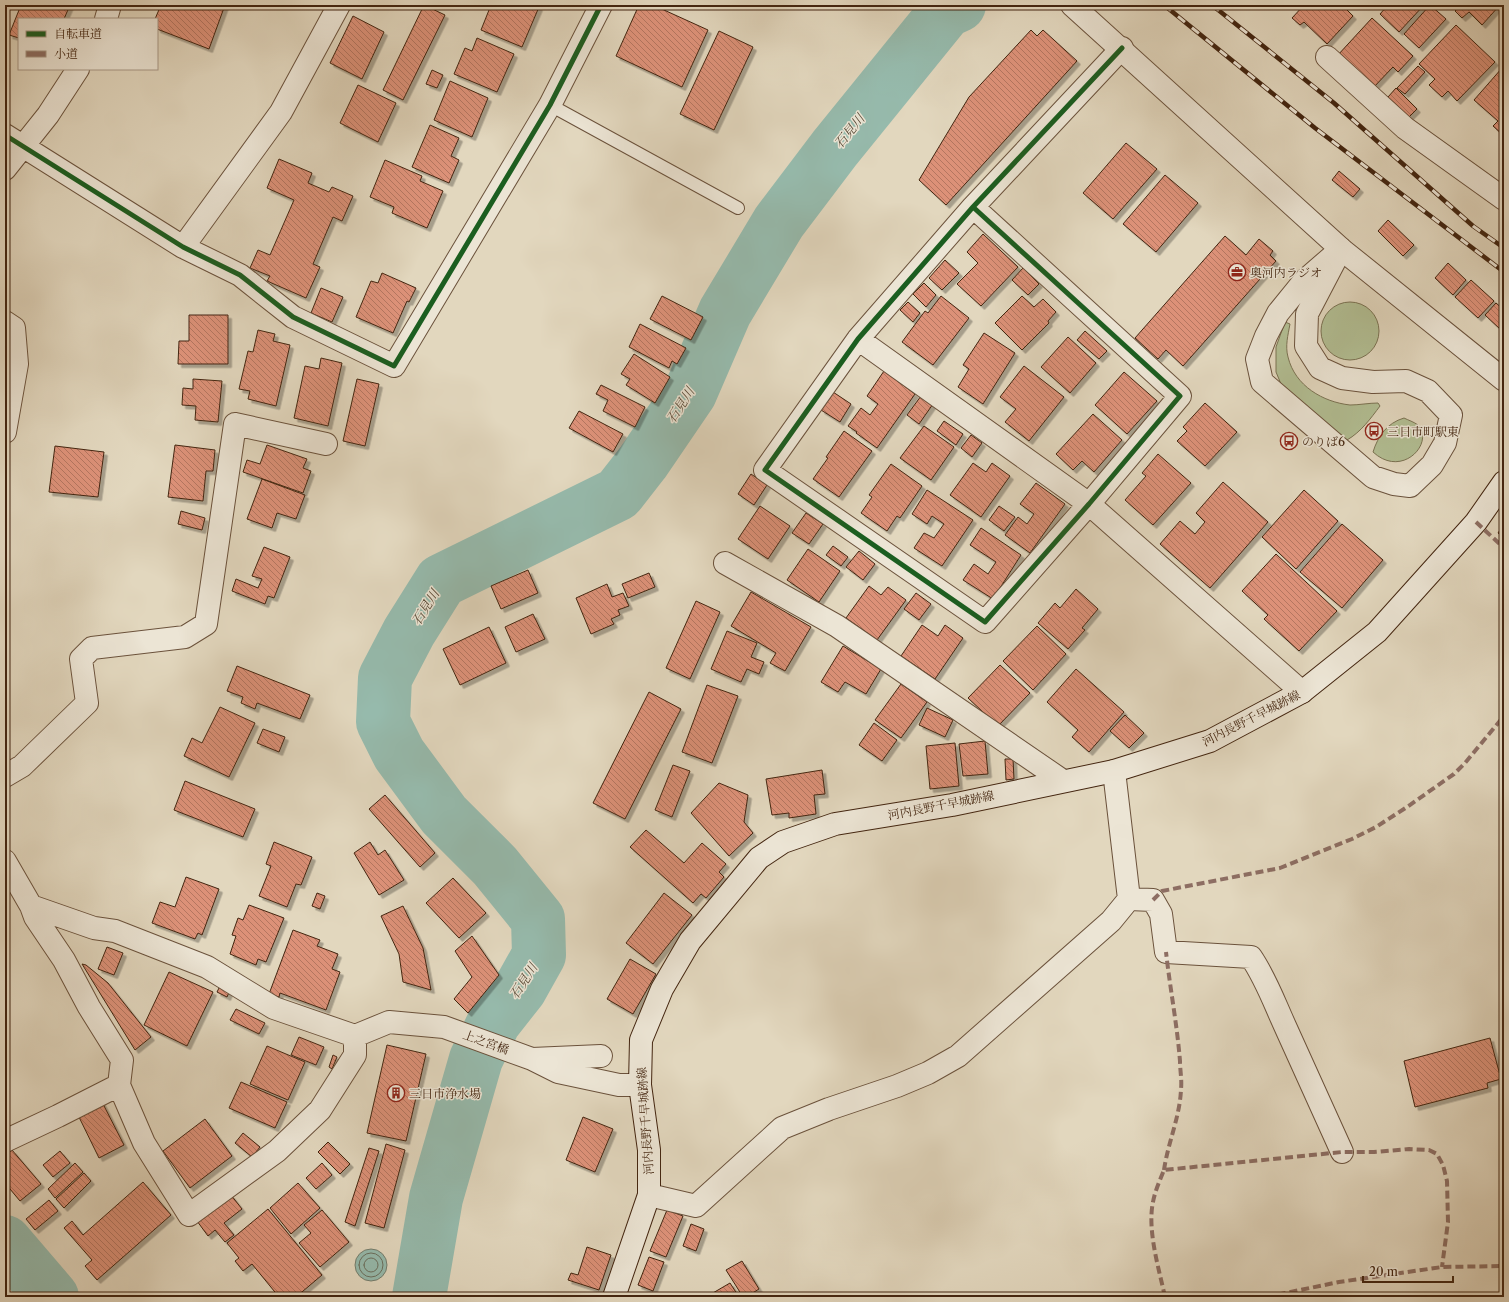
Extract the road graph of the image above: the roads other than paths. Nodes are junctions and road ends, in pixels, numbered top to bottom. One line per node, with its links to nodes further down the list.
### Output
1 (110, 5): 5 (street)
2 (339, 5): 15 (street)
3 (602, 5): 9 (street)
4 (1072, 5): 6 (street)
5 (106, 18)
6 (1122, 48): 13 (street); 16 (street)
7 (1327, 58): 12 (street)
8 (77, 70): 10 (street)
9 (550, 105): 14 (lane); 15 (street)
10 (14, 141): 11 (street); 15 (street)
11 (5, 169)
12 (1504, 199)
13 (973, 207): 18 (street); 23 (street)
14 (738, 208)
15 (183, 247)
16 (1341, 249): 16 (street); 19 (street)
17 (5, 322): 20 (street)
18 (858, 339): 23 (street); 23 (street)
19 (1504, 380)
20 (5, 432)
21 (326, 444): 27 (street)
22 (1504, 482): 25 (street, 河内長野千早城跡線)
23 (1089, 504): 25 (street)
24 (725, 563): 28 (street)
25 (1302, 692): 26 (street, 河内長野千早城跡線)
26 (1114, 771): 28 (street, 河内長野千早城跡線); 30 (street)
27 (5, 776)
28 (1063, 781): 36 (street, 河内長野千早城跡線)
29 (5, 862): 31 (street)
30 (1129, 899): 38 (street); 39 (street)
31 (32, 906): 32 (street); 35 (street)
32 (354, 1036): 34 (street, 上之宮橋); 35 (street)
33 (601, 1056): 34 (street)
34 (530, 1058): 36 (street, 上之宮橋)
35 (119, 1085): 37 (street)
36 (640, 1085): 39 (street, 河内長野千早城跡線)
37 (5, 1141)
38 (1342, 1152)
39 (649, 1194): 40 (street, 河内長野千早城跡線)
40 (614, 1297)

